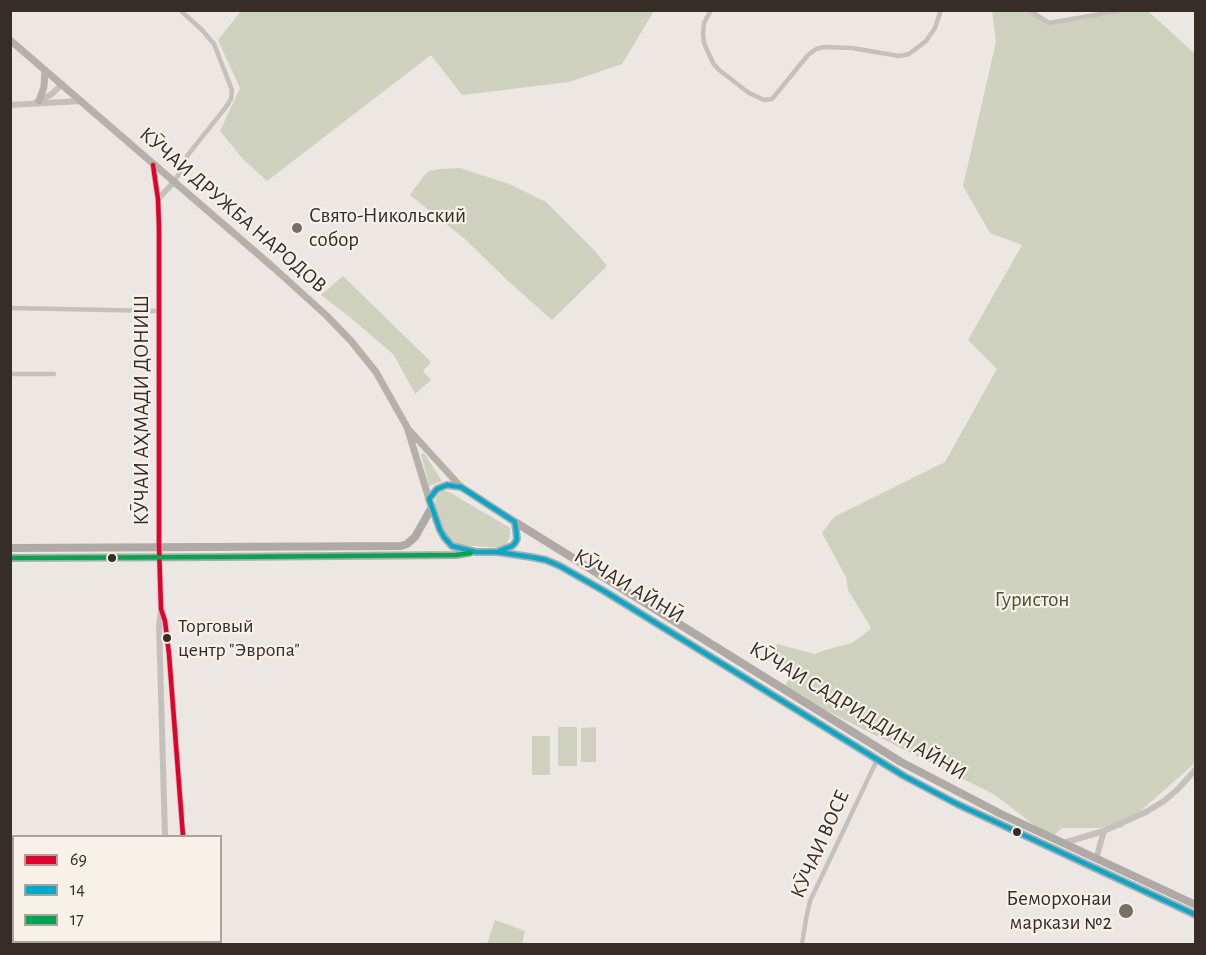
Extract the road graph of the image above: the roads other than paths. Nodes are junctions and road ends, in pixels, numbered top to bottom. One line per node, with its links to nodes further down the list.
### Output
1 (180, 10): 14 (street)
2 (711, 10): 3 (street)
3 (941, 10)
4 (1029, 10): 5 (street)
5 (1118, 11)
6 (10, 40): 7 (main road, КӮЧАИ ДРУЖБА НАРОДОВ)
7 (45, 70): 8 (main road, КӮЧАИ ДРУЖБА НАРОДОВ); 9 (main road)
8 (62, 84): 9 (street); 10 (main road, КӮЧАИ ДРУЖБА НАРОДОВ)
9 (39, 101): 12 (street)
10 (83, 101): 12 (street); 13 (main road, КӮЧАИ ДРУЖБА НАРОДОВ)
11 (10, 105): 12 (street)
12 (26, 105)
13 (153, 165): 14 (main road, КӮЧАИ ДРУЖБА НАРОДОВ); 15 (street, КӮЧАИ АҲМАДИ ДОНИШ)
14 (174, 182): 15 (street); 20 (main road, КӮЧАИ ДРУЖБА НАРОДОВ)
15 (158, 199): 17 (street, КӮЧАИ АҲМАДИ ДОНИШ)
16 (10, 308): 17 (street)
17 (159, 311): 24 (street, КӮЧАИ АҲМАДИ ДОНИШ)
18 (10, 374): 19 (street)
19 (54, 374)
20 (407, 427): 21 (main road); 22 (main road)
21 (461, 487): 22 (highway); 23 (highway)
22 (431, 503): 24 (highway); 26 (highway)
23 (515, 522): 27 (highway); 37 (highway, КӮЧАИ САДРИДДИН АЙНИ)
24 (159, 546): 25 (highway); 29 (street, КӮЧАИ АҲМАДИ ДОНИШ)
25 (10, 548)
26 (476, 552): 27 (highway); 29 (highway)
27 (497, 552): 31 (highway, КӮЧАИ АЙНӢ)
28 (10, 558): 29 (highway)
29 (159, 558): 30 (street, КӮЧАИ АҲМАДИ ДОНИШ)
30 (161, 609): 35 (street); 36 (street, КӮЧАИ АҲМАДИ ДОНИШ)
31 (704, 652): 32 (highway, КӮЧАИ САДРИДДИН АЙНИ)
32 (877, 760): 40 (highway, КӮЧАИ САДРИДДИН АЙНИ); 41 (street, КӮЧАИ ВОСЕ)
33 (1196, 769): 34 (street)
34 (1104, 831): 37 (street); 38 (street)
35 (165, 835)
36 (183, 835)
37 (1062, 843): 38 (highway, КӮЧАИ САДРИДДИН АЙНИ)
38 (1096, 858): 39 (highway, КӮЧАИ САДРИДДИН АЙНИ)
39 (1196, 905)
40 (1196, 915)
41 (802, 945)

